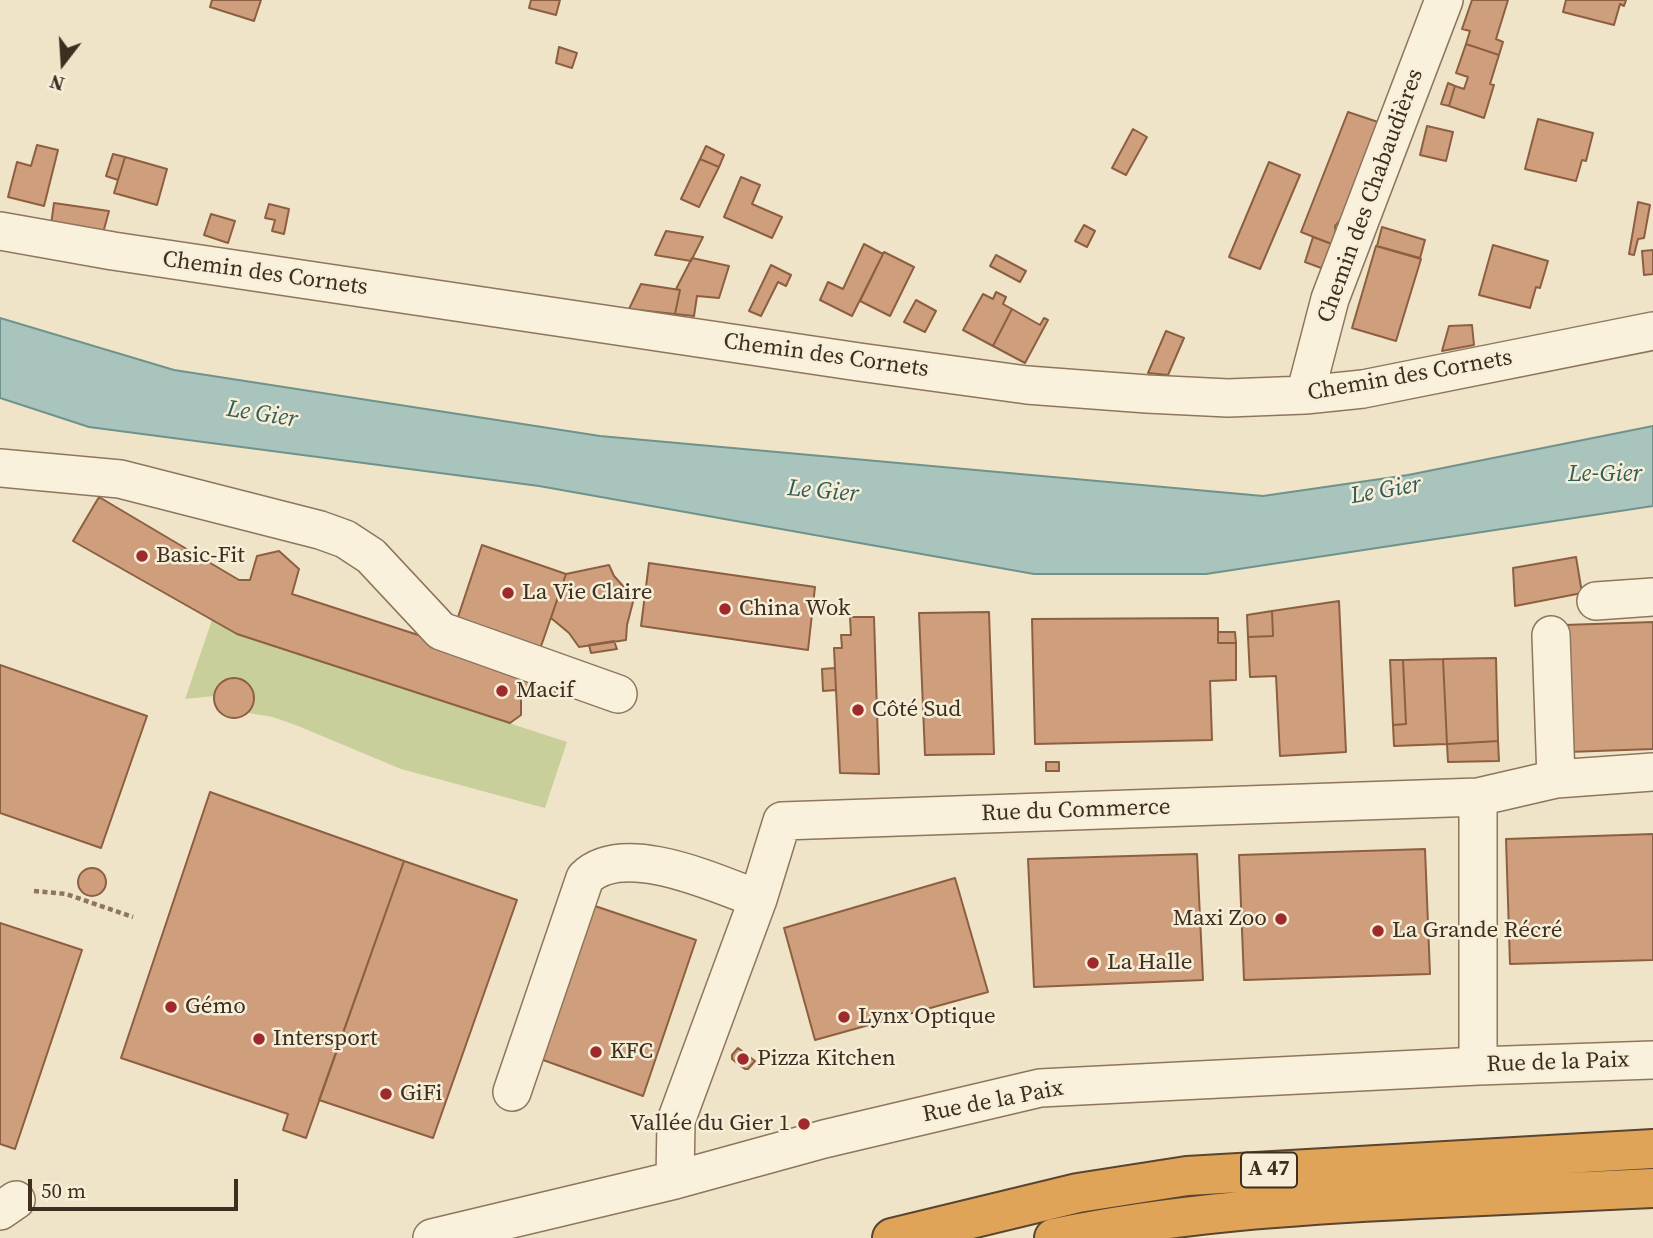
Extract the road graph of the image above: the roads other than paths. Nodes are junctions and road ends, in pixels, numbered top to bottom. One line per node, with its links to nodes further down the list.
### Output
1 (1444, 0): 4 (street, Chemin des Chabaudières)
2 (0, 230): 4 (street, Chemin des Cornets)
3 (1653, 331): 4 (street, Chemin des Cornets)
4 (1305, 395)
5 (0, 468): 9 (street)
6 (1653, 597): 7 (street)
7 (1596, 601)
8 (1551, 635): 11 (street)
9 (618, 694)
10 (1653, 772): 11 (street)
11 (1556, 779): 12 (street)
12 (1478, 797): 13 (street, Rue du Commerce); 15 (street)
13 (758, 900): 16 (street); 18 (street, Rue du Commerce)
14 (1653, 1060): 15 (street, Rue de la Paix)
15 (1478, 1066): 18 (street, Rue de la Paix)
16 (512, 1093)
17 (1653, 1149): 21 (highway, A 47)
18 (675, 1180): 20 (street, Rue de la Paix)
19 (1653, 1188): 22 (highway, A 47)
20 (432, 1238)
21 (892, 1238)
22 (1054, 1238)

